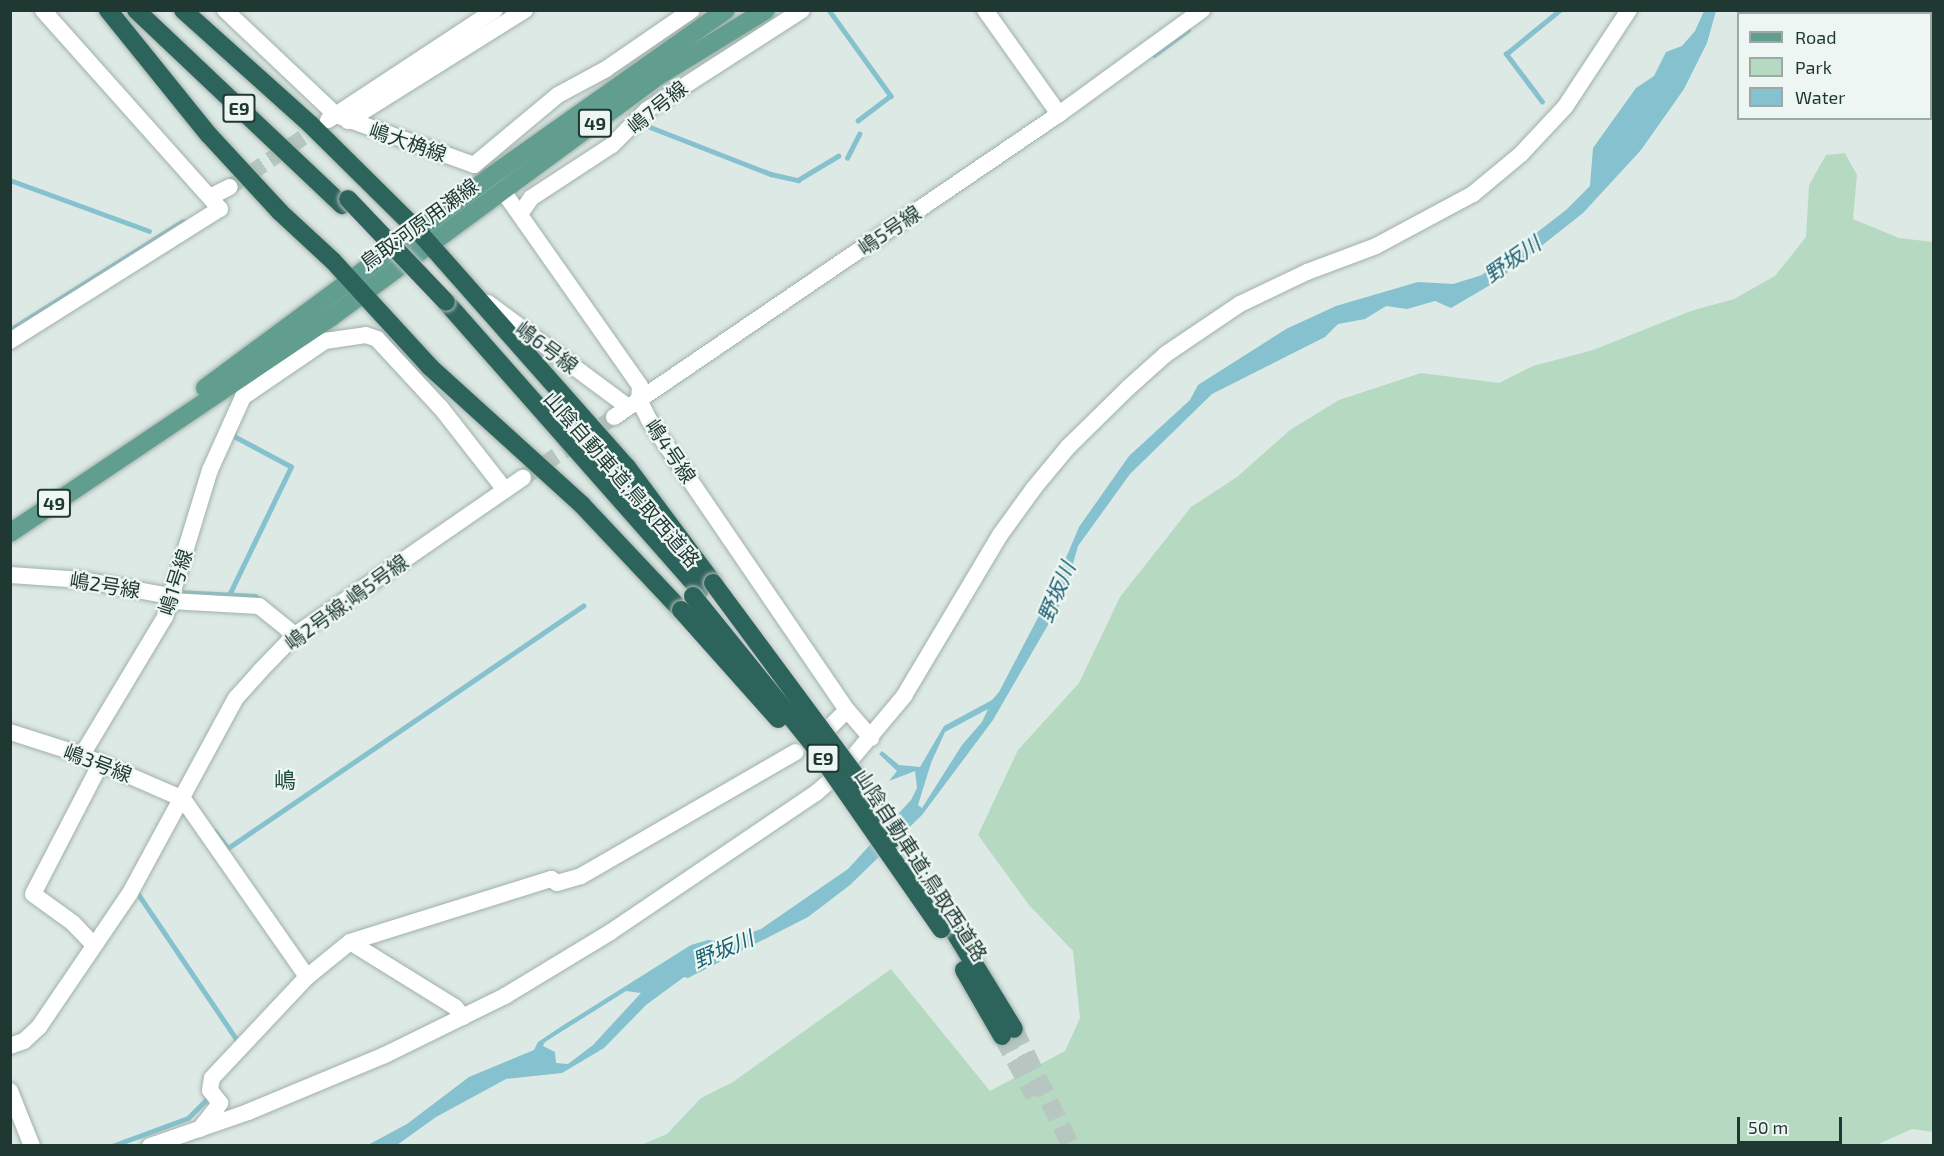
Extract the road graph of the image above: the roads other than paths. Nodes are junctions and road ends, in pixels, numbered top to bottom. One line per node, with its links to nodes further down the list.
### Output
1 (44, 10): 23 (street)
2 (108, 10): 27 (highway)
3 (136, 10): 22 (highway, 山陰自動車道;鳥取西道路 / E9)
4 (149, 10): 22 (highway, 山陰自動車道;鳥取西道路 / E9)
5 (183, 10): 25 (highway)
6 (225, 10): 17 (street, 嶋大桷線)
7 (495, 10): 17 (street)
8 (525, 10): 17 (street)
9 (692, 10): 18 (street)
10 (726, 10): 19 (main road, 鳥取河原用瀬線 / 49)
11 (766, 10): 21 (main road, 鳥取河原用瀬線 / 49)
12 (802, 10): 24 (street, 嶋7号線)
13 (985, 10): 16 (street)
14 (1202, 10): 16 (street, 嶋5号線)
15 (1629, 10): 42 (street)
16 (1059, 114): 30 (street, 嶋5号線)
17 (337, 119): 18 (street, 嶋大桷線)
18 (474, 165): 19 (street, 嶋大桷線)
19 (490, 177): 25 (main road, 鳥取河原用瀬線 / 49)
20 (230, 187): 23 (street)
21 (503, 190): 24 (street, 嶋4号線); 25 (main road, 鳥取河原用瀬線 / 49)
22 (345, 202): 36 (highway, 山陰自動車道;鳥取西道路 / E9, bridge)
23 (215, 203): 28 (street)
24 (520, 214): 30 (street, 嶋4号線)
25 (423, 238): 26 (highway); 27 (main road, 鳥取河原用瀬線 / 49)
26 (466, 286): 30 (street, 嶋6号線); 36 (highway)
27 (358, 287): 29 (main road, 鳥取河原用瀬線 / 49); 47 (highway, bridge)
28 (10, 340)
29 (237, 382): 33 (street); 34 (main road, 鳥取河原用瀬線 / 49); 37 (street, 嶋1号線)
30 (634, 404): 31 (street, 嶋5号線); 39 (street, 嶋4号線)
31 (614, 417)
32 (523, 478): 33 (street, 嶋2号線;嶋5号線)
33 (505, 490): 38 (street, 嶋2号線;嶋5号線)
34 (10, 533)
35 (10, 575): 37 (street, 嶋2号線)
36 (702, 589): 47 (highway, 山陰自動車道;鳥取西道路 / E9, bridge)
37 (171, 601): 38 (street, 嶋2号線); 44 (street, 嶋1号線)
38 (295, 635): 46 (street, 嶋2号線;嶋5号線)
39 (848, 710): 40 (street); 42 (street, 嶋4号線)
40 (829, 728)
41 (10, 732): 44 (street, 嶋3号線)
42 (871, 738): 51 (street)
43 (796, 752): 48 (street)
44 (82, 754): 45 (street, 嶋3号線)
45 (101, 763): 46 (street, 嶋3号線); 49 (street)
46 (183, 799): 49 (street, 嶋2号線;嶋5号線); 50 (street)
47 (895, 851): 52 (highway, 山陰自動車道;鳥取西道路 / E9, bridge)
48 (350, 942): 50 (street); 51 (street)
49 (94, 945): 53 (street, 嶋2号線;嶋5号線)
50 (307, 977): 55 (street)
51 (463, 1017): 55 (street)
52 (1008, 1032)
53 (10, 1046)
54 (10, 1091): 56 (street)
55 (200, 1129): 57 (street)
56 (32, 1146)
57 (150, 1146)

